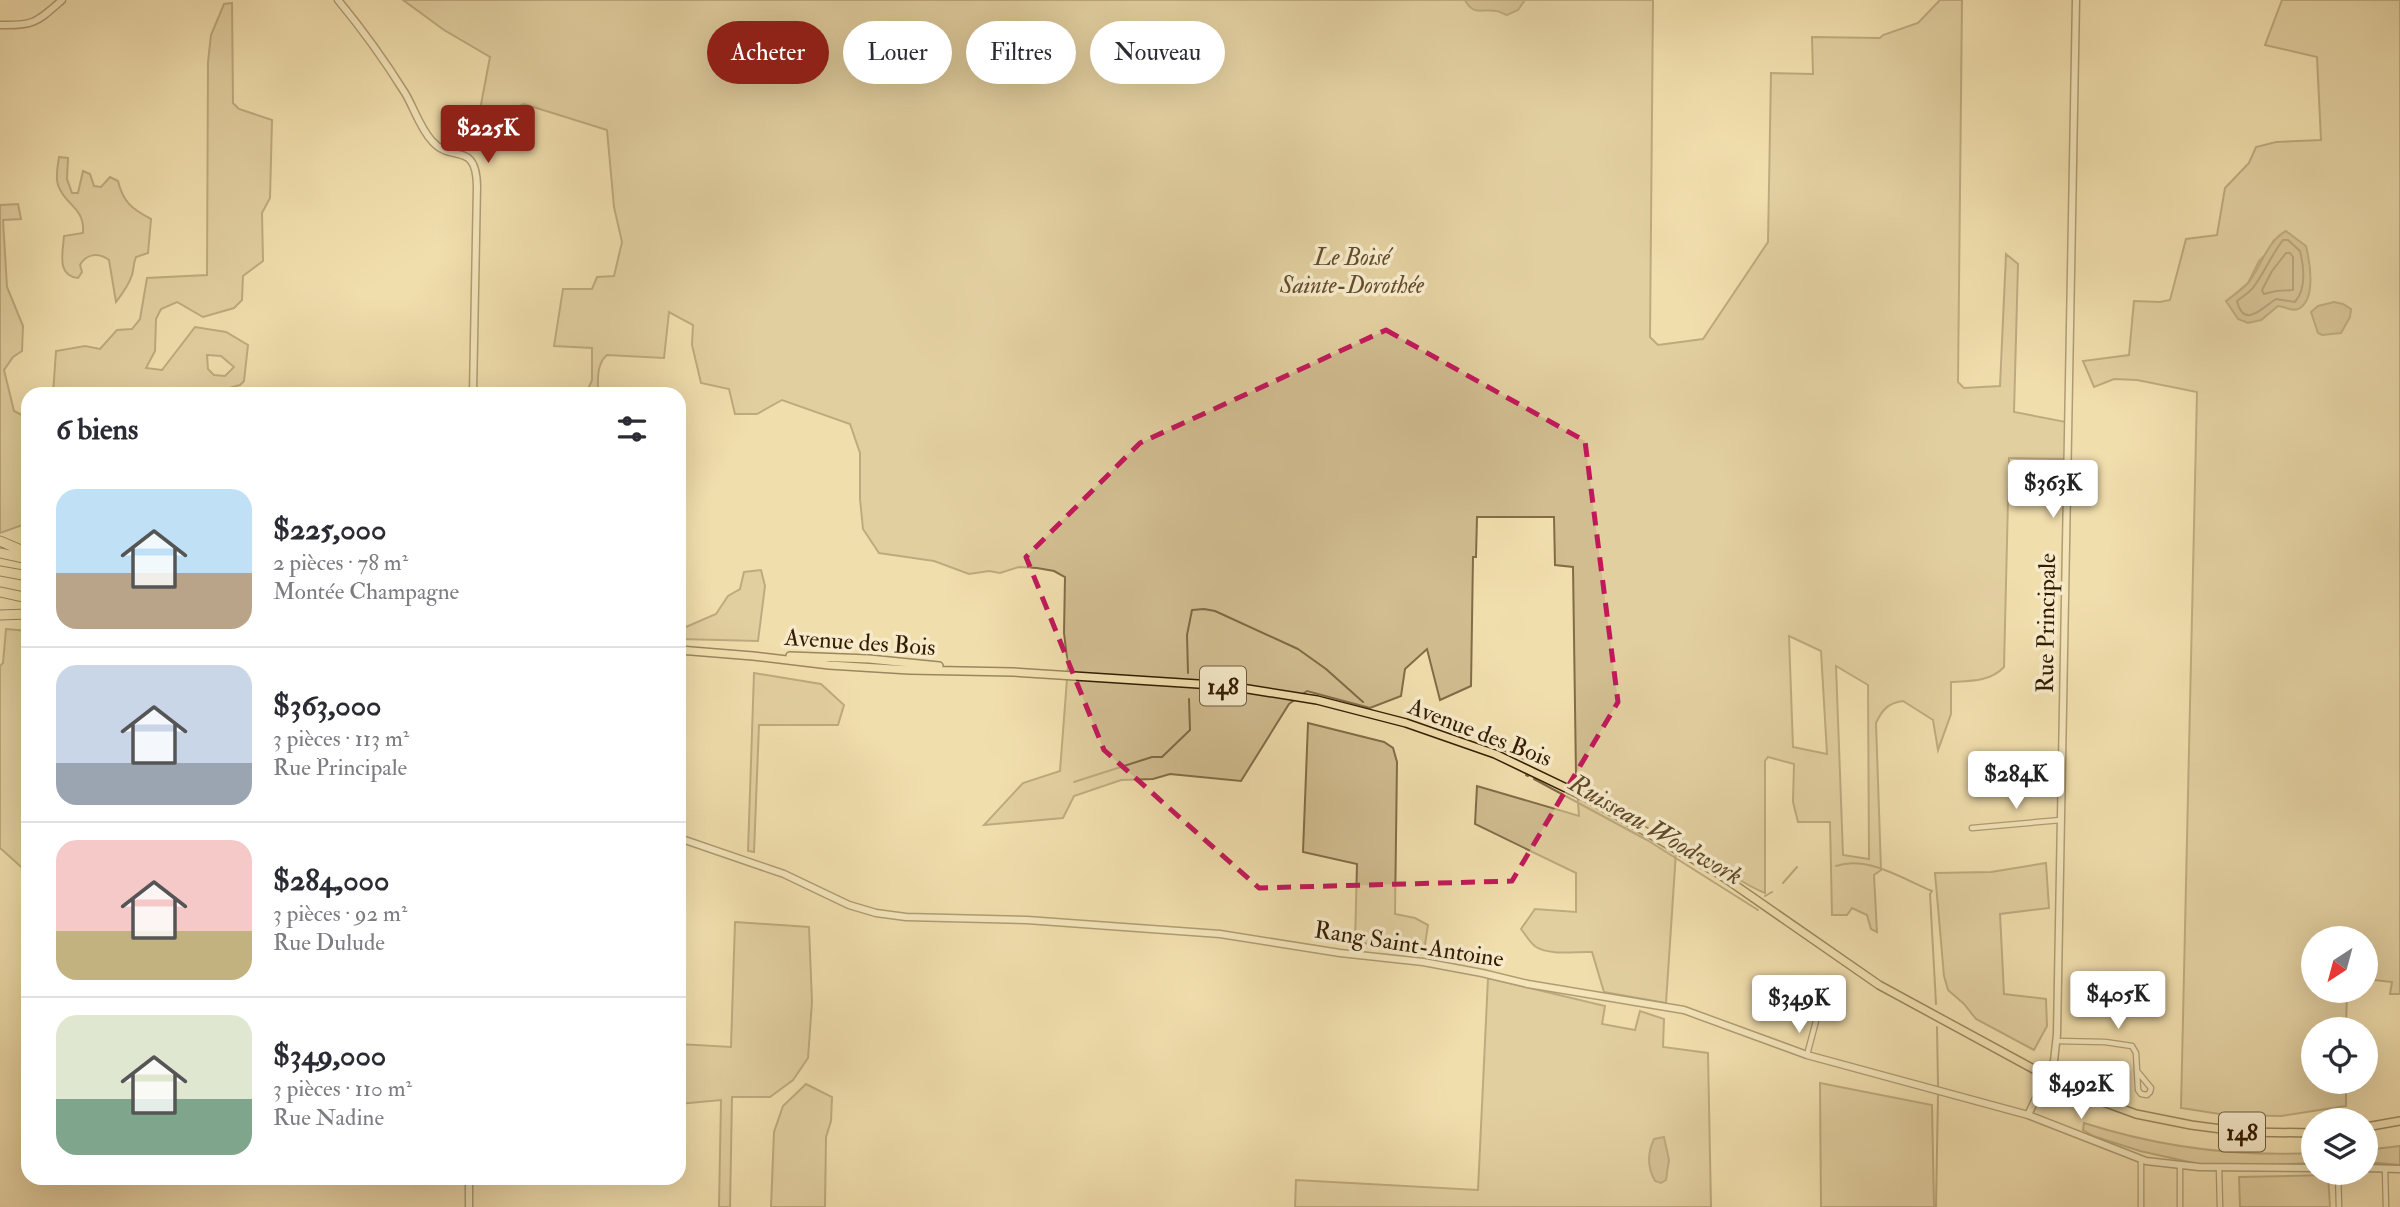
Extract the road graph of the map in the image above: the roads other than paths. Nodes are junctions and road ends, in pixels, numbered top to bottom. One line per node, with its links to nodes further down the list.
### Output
1 (62, 0): 4 (street)
2 (338, 0): 5 (street)
3 (2076, 0): 19 (street, Rue Principale)
4 (0, 25)
5 (473, 387)
6 (0, 541): 7 (highway)
7 (21, 550)
8 (0, 553): 9 (highway)
9 (21, 558)
10 (0, 571): 11 (highway)
11 (21, 575)
12 (0, 592): 13 (highway)
13 (21, 597)
14 (0, 598): 15 (highway)
15 (21, 599)
16 (21, 614): 17 (highway)
17 (0, 615)
18 (686, 651): 26 (main road, Avenue des Bois / 148)
19 (2061, 820): 20 (street); 23 (street, Rue Principale)
20 (1972, 828)
21 (686, 840): 24 (street, Rang Saint-Antoine)
22 (1816, 1021): 24 (street)
23 (2056, 1041): 25 (street); 26 (street, Rue Principale)
24 (1807, 1055): 27 (street, Rang Saint-Antoine)
25 (2137, 1071): 25 (street)
26 (2046, 1078): 27 (street, Rue Principale); 30 (main road, Avenue des Bois / 148)
27 (2028, 1115): 31 (street, Rang Saint-Antoine)
28 (2400, 1121): 29 (main road)
29 (2378, 1125)
30 (2301, 1132)
31 (2141, 1160): 32 (street, Rang Saint-Antoine); 41 (street)
32 (2180, 1166): 33 (street, Rang Saint-Antoine); 42 (street)
33 (2219, 1168): 34 (street, Rang Saint-Antoine); 43 (street)
34 (2301, 1168)
35 (2378, 1168): 36 (street)
36 (2385, 1168): 37 (street); 45 (street)
37 (2400, 1169)
38 (469, 1185): 40 (street)
39 (2339, 1185): 44 (street)
40 (468, 1207)
41 (2140, 1207)
42 (2180, 1207)
43 (2220, 1207)
44 (2339, 1207)
45 (2386, 1207)

